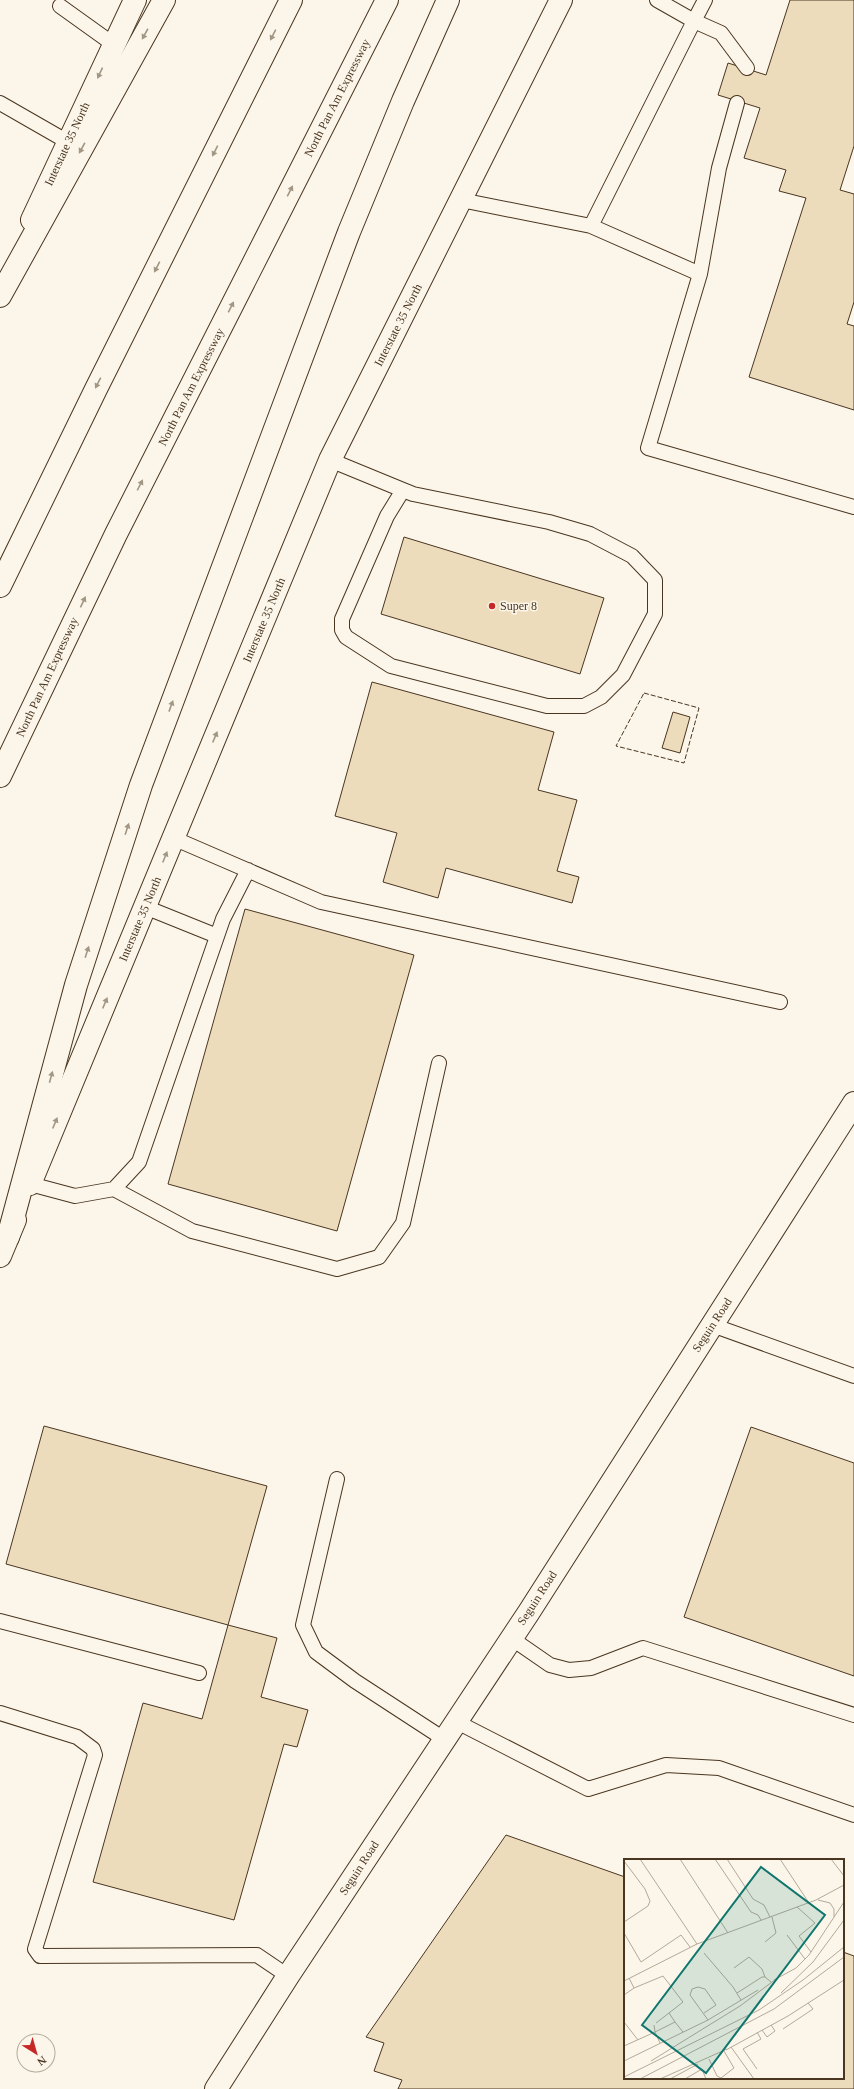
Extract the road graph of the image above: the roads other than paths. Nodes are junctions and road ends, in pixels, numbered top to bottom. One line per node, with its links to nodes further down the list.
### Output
1 (135, 0): 11 (main road, Interstate 35 North)
2 (164, 0): 20 (main road, one-way to 20)
3 (291, 0): 24 (main road, one-way to 24)
4 (387, 0): 25 (main road, North Pan Am Expressway, one-way to 4)
5 (448, 0): 35 (main road, one-way to 5)
6 (561, 0): 16 (main road, Interstate 35 North)
7 (657, 0): 10 (lane)
8 (705, 0): 10 (lane)
9 (57, 2): 11 (lane)
10 (694, 21): 12 (lane); 17 (lane)
11 (113, 44): 15 (main road, Interstate 35 North, one-way to 15)
12 (747, 68)
13 (0, 103): 15 (lane)
14 (737, 103): 18 (lane)
15 (68, 142): 19 (main road, Interstate 35 North)
16 (460, 200): 17 (lane); 21 (main road, Interstate 35 North)
17 (591, 226): 18 (lane)
18 (700, 274): 23 (lane)
19 (0, 288)
20 (0, 296)
21 (330, 460): 22 (lane); 26 (main road, Interstate 35 North, one-way to 21)
22 (403, 490): 22 (lane)
23 (854, 507)
24 (0, 586)
25 (0, 776)
26 (173, 838): 27 (lane); 28 (main road, Interstate 35 North, one-way to 26)
27 (248, 870): 29 (lane); 30 (lane)
28 (145, 907): 29 (lane); 33 (main road, Interstate 35 North, one-way to 28)
29 (217, 936): 34 (lane)
30 (780, 1002)
31 (438, 1063): 34 (lane)
32 (854, 1103): 36 (main road, Seguin Road)
33 (30, 1184): 34 (lane); 35 (main road, Interstate 35 North)
34 (114, 1189)
35 (4, 1246)
36 (712, 1325): 37 (lane); 40 (main road, Seguin Road)
37 (854, 1376)
38 (337, 1478): 44 (lane)
39 (0, 1621): 41 (lane)
40 (511, 1638): 43 (lane); 44 (main road, Seguin Road)
41 (199, 1673)
42 (0, 1713): 46 (lane)
43 (854, 1716)
44 (450, 1730): 45 (lane); 46 (main road, Seguin Road)
45 (854, 1815)
46 (288, 1976): 47 (main road, Seguin Road)
47 (216, 2089)

